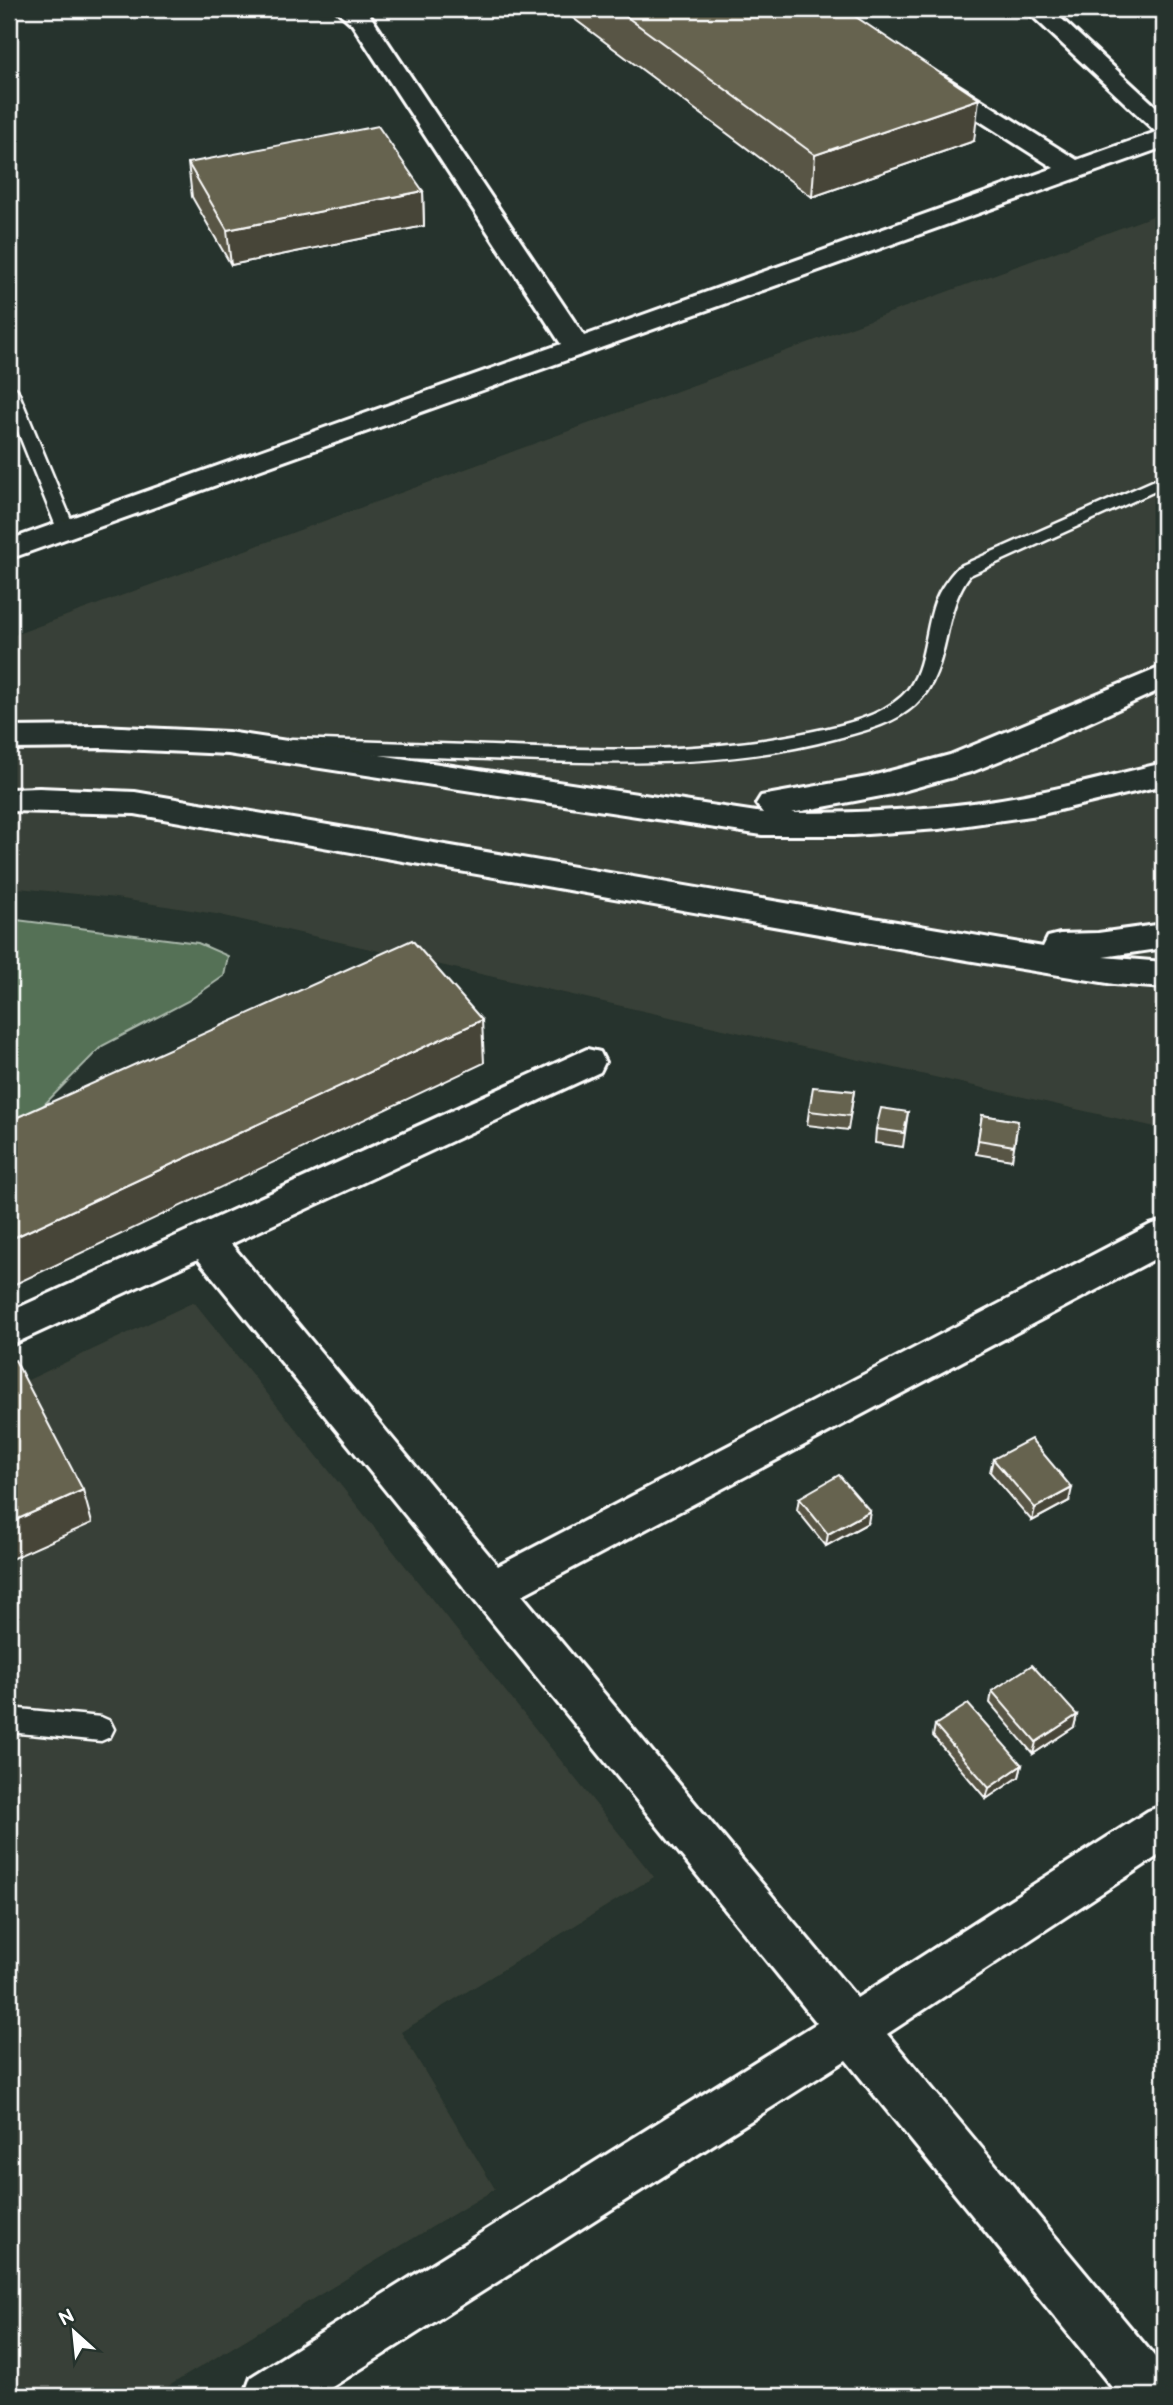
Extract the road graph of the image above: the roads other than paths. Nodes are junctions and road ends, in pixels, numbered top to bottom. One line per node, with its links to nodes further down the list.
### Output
1 (347, 9): 7 (main road)
2 (1037, 9): 4 (main road)
3 (912, 67): 6 (main road)
4 (1164, 127)
5 (1164, 138): 6 (main road)
6 (1073, 170): 7 (main road)
7 (576, 345): 10 (main road)
8 (9, 389): 10 (lane)
9 (1164, 481): 14 (lane)
10 (66, 529): 11 (main road)
11 (9, 550)
12 (1164, 676): 17 (main road)
13 (9, 738): 14 (main road)
14 (228, 743): 17 (main road)
15 (1164, 774): 17 (main road)
16 (9, 800): 19 (main road)
17 (702, 815)
18 (1164, 936): 19 (main road)
19 (967, 948): 20 (main road)
20 (1164, 975)
21 (587, 1062): 23 (main road)
22 (1164, 1236): 25 (main road)
23 (204, 1239): 24 (main road); 25 (main road)
24 (9, 1330)
25 (492, 1590): 29 (main road)
26 (9, 1720): 27 (lane)
27 (101, 1729)
28 (1164, 1826): 29 (main road)
29 (851, 2029): 30 (main road); 31 (main road)
30 (270, 2396)
31 (1153, 2396)

